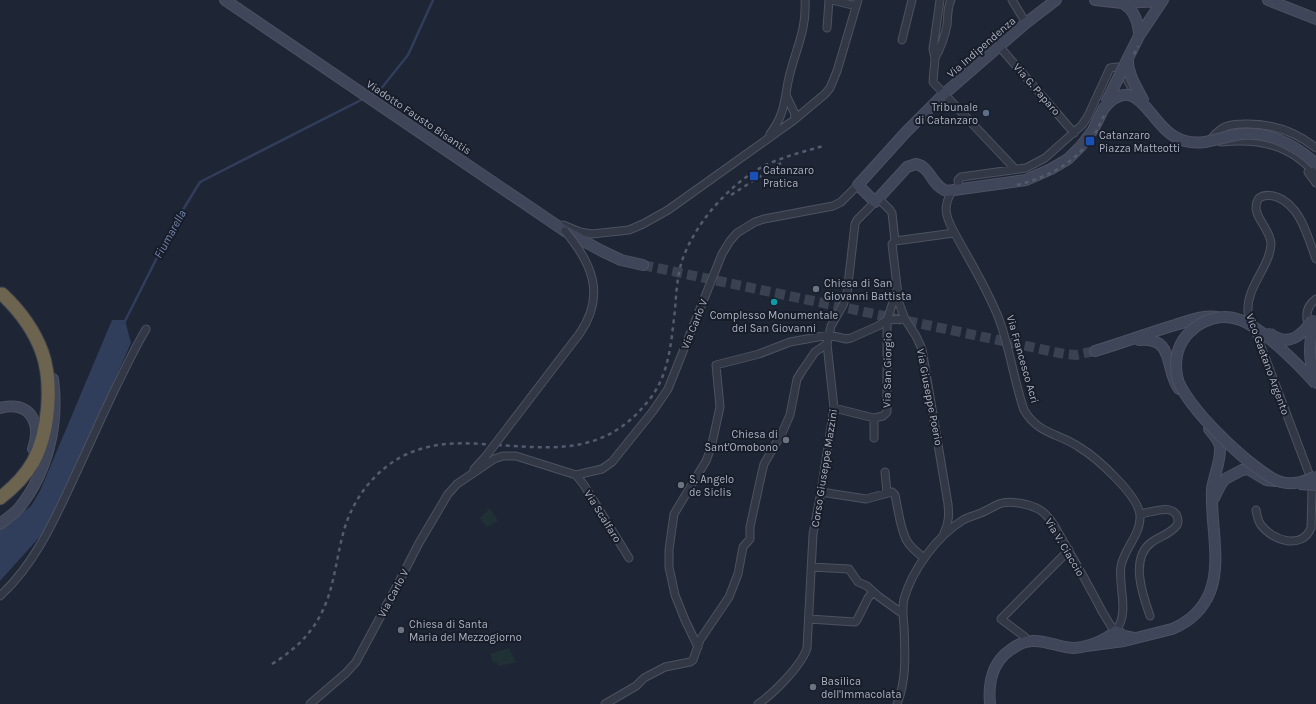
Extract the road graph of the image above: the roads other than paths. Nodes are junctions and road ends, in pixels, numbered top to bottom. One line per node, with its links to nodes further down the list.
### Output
1 (225, 0): 46 (street, Viadotto Fausto Bisantis)
2 (805, 0): 25 (street)
3 (831, 0): 14 (street); 19 (street)
4 (912, 0): 20 (street)
5 (940, 0): 23 (street)
6 (951, 0): 23 (street)
7 (1012, 0): 18 (street)
8 (1095, 0): 12 (street)
9 (1162, 0): 13 (street); 21 (street)
10 (1268, 0): 16 (street)
11 (1055, 1): 18 (street, Via Indipendenza)
12 (1105, 1): 13 (street)
13 (1120, 2): 21 (street)
14 (857, 3): 28 (street)
15 (1316, 12): 16 (street)
16 (1304, 14): 17 (street)
17 (1316, 19)
18 (1026, 23): 22 (street, Via Indipendenza)
19 (827, 28)
20 (902, 40)
21 (1137, 40): 24 (street)
22 (999, 46): 26 (street, Via Indipendenza); 34 (street, Via G. Paparo)
23 (935, 58): 26 (street)
24 (1128, 58): 29 (street, bridge); 30 (street, bridge)
25 (786, 94): 27 (street); 31 (street)
26 (944, 94): 40 (street); 43 (street, Via Indipendenza)
27 (791, 105): 28 (street); 32 (street)
28 (810, 106): 32 (street)
29 (1147, 107): 30 (street, bridge); 39 (street, bridge)
30 (1104, 108): 44 (street)
31 (783, 111): 32 (street); 35 (street)
32 (794, 120): 35 (street)
33 (1225, 127): 36 (street); 37 (street); 38 (street)
34 (1074, 133): 36 (street); 40 (street)
35 (766, 139): 46 (street)
36 (1205, 145): 41 (street); 42 (street)
37 (1316, 148)
38 (1316, 154)
39 (1316, 164)
40 (1015, 169): 44 (street, Via Francesco Acri)
41 (1316, 175)
42 (1316, 182)
43 (858, 185): 45 (street); 76 (street, Via Carlo V)
44 (956, 189): 45 (street); 48 (street, Via Francesco Acri)
45 (876, 200): 49 (street, Via Giuseppe Poerio); 62 (street, Corso Giuseppe Mazzini)
46 (545, 217): 47 (street, Viadotto Fausto Bisantis)
47 (565, 231): 51 (street, Viadotto Fausto Bisantis); 75 (street, bridge)
48 (954, 233): 49 (street); 87 (street, Via Francesco Acri)
49 (895, 241): 52 (street, Via Giuseppe Poerio)
50 (1316, 259): 86 (street, Vico Gaetano Argento)
51 (643, 265)
52 (897, 288): 58 (street, Via Giuseppe Poerio); 59 (street)
53 (2, 294): 55 (highway)
54 (1316, 299): 64 (street)
55 (21, 314): 84 (highway); 88 (street)
56 (1222, 317): 60 (street, bridge); 63 (street, bridge); 69 (street, bridge)
57 (1315, 317): 60 (street, bridge); 67 (street, bridge)
58 (905, 319): 59 (street); 89 (street, Via Giuseppe Poerio)
59 (887, 320): 62 (street); 72 (street, Via San Giorgio)
60 (1245, 322): 68 (street, bridge)
61 (146, 329): 95 (street)
62 (829, 335): 65 (street, Corso Giuseppe Mazzini); 103 (street)
63 (1127, 341): 66 (street); 69 (street, bridge)
64 (1316, 341)
65 (827, 344): 71 (street, Corso Giuseppe Mazzini); 103 (street)
66 (1095, 351)
67 (1316, 378)
68 (1316, 384)
69 (1192, 404): 78 (street, bridge); 85 (street, bridge)
70 (0, 408): 81 (street)
71 (834, 408): 72 (street, Via San Giorgio); 82 (street, Corso Giuseppe Mazzini)
72 (874, 418): 73 (street)
73 (874, 438)
74 (885, 472): 83 (street)
75 (469, 475): 76 (street, Via Carlo V); 104 (street, Via Carlo V)
76 (576, 475): 91 (street, Via Scalfaro)
77 (1316, 476): 79 (street, bridge)
78 (1280, 481): 79 (street, bridge); 85 (street)
79 (1293, 483): 80 (street, bridge)
80 (1316, 486)
81 (0, 491)
82 (821, 492): 83 (street); 93 (street, Corso Giuseppe Mazzini)
83 (887, 493): 92 (street)
84 (0, 498)
85 (1212, 501): 100 (street)
86 (1256, 510)
87 (1140, 514): 97 (street); 99 (street)
88 (0, 524)
89 (943, 535): 90 (street, Via V. Ciaccio); 92 (street, Via V. Ciaccio)
90 (1069, 550): 99 (street, Via V. Ciaccio); 101 (street)
91 (629, 558)
92 (924, 558): 96 (street, Via V. Ciaccio)
93 (811, 567): 94 (street); 98 (street, Corso Giuseppe Mazzini)
94 (873, 592): 96 (street); 98 (street)
95 (0, 596)
96 (903, 614): 107 (street, Via V. Ciaccio)
97 (1150, 616)
98 (809, 618): 106 (street, Corso Giuseppe Mazzini)
99 (1116, 631): 100 (street); 102 (street)
100 (1134, 638): 102 (street)
101 (1026, 642): 102 (street); 108 (street)
102 (1086, 646)
103 (698, 647): 105 (street)
104 (310, 704)
105 (605, 704)
106 (758, 704)
107 (897, 704)
108 (990, 704)

